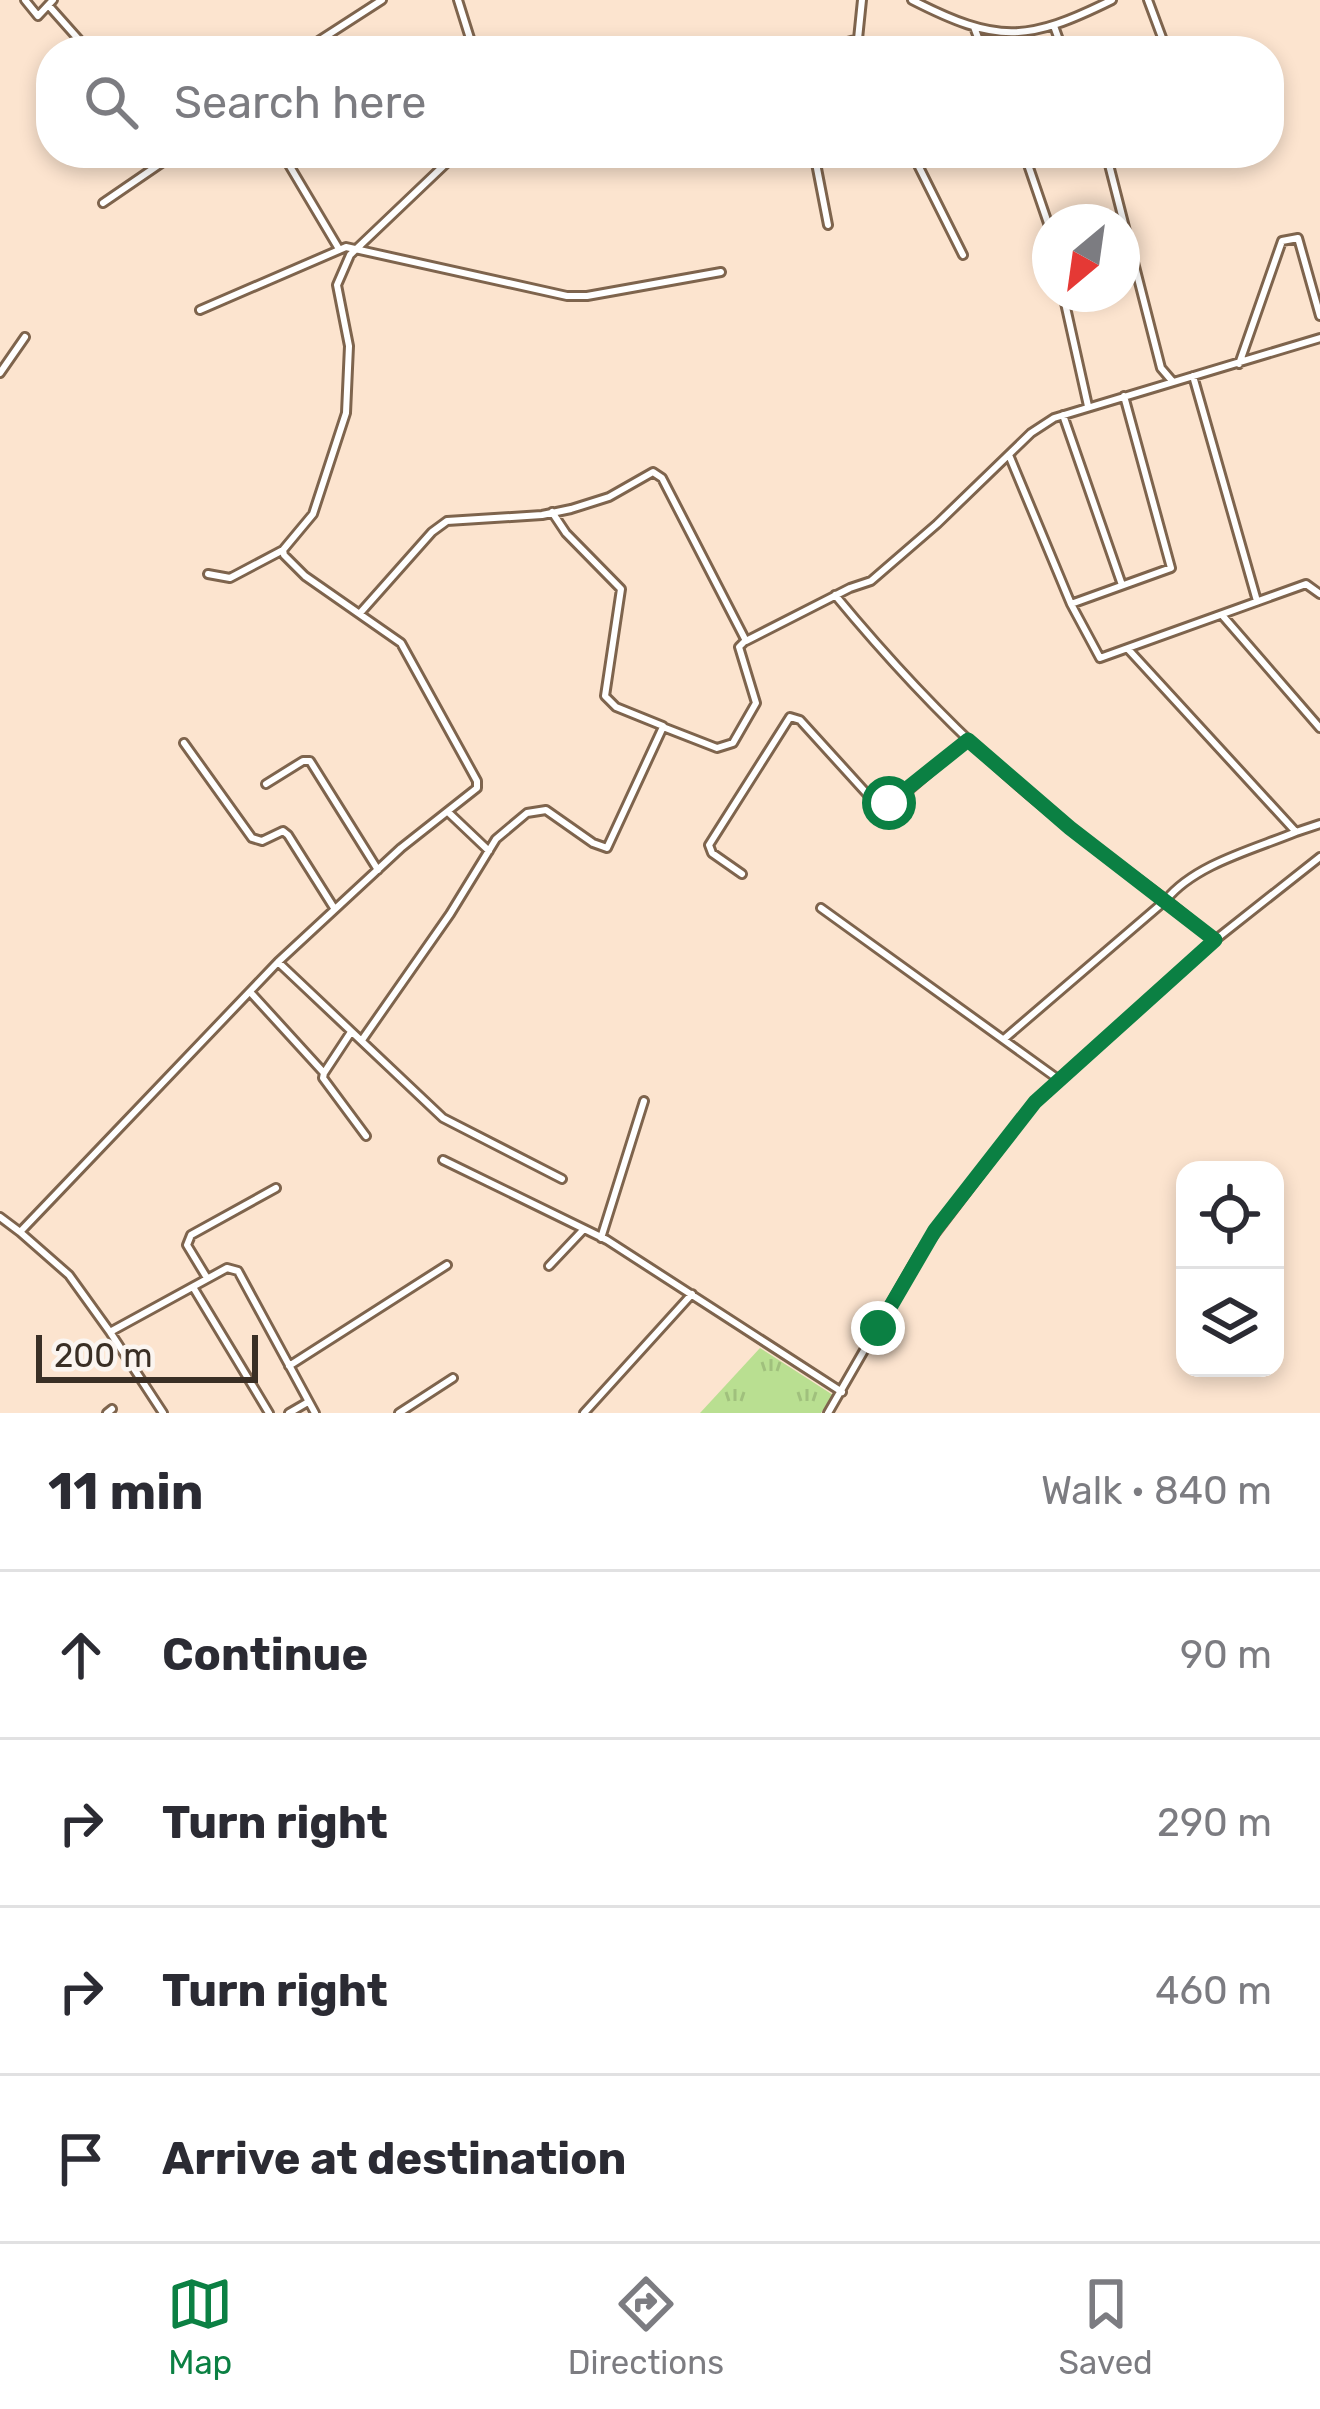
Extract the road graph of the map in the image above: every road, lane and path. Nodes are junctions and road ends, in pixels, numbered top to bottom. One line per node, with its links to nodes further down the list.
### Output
1 (25, 0): 8 (street)
2 (382, 0): 12 (street)
3 (458, 0): 13 (street)
4 (862, 0): 14 (street)
5 (912, 0): 10 (street)
6 (1112, 0): 9 (street)
7 (1148, 0): 17 (street)
8 (51, 3): 11 (street)
9 (1054, 26): 10 (street); 16 (street)
10 (974, 27): 15 (street)
11 (77, 36)
12 (326, 36)
13 (469, 36)
14 (857, 36)
15 (977, 36)
16 (1058, 36)
17 (1161, 36)
18 (149, 168): 25 (street)
19 (291, 168): 29 (street)
20 (441, 168): 28 (street)
21 (817, 168): 27 (street)
22 (920, 168): 30 (street)
23 (1030, 168): 26 (street)
24 (1110, 168): 40 (street)
25 (103, 203)
26 (1044, 204)
27 (827, 225)
28 (357, 247): 29 (street); 31 (street); 46 (street)
29 (339, 249): 32 (street)
30 (963, 255)
31 (721, 272)
32 (200, 310)
33 (1067, 312): 42 (street)
34 (1320, 316): 37 (street)
35 (25, 338): 38 (street)
36 (1320, 338): 37 (street)
37 (1239, 364): 39 (street)
38 (0, 373)
39 (1193, 376): 40 (street); 51 (street)
40 (1173, 382): 41 (street)
41 (1124, 396): 42 (street); 48 (street)
42 (1088, 406): 43 (street)
43 (1063, 415): 44 (street); 48 (street)
44 (1009, 455): 50 (street); 52 (street)
45 (552, 512): 53 (street); 55 (street); 57 (street)
46 (284, 550): 47 (street); 53 (street)
47 (208, 574)
48 (1122, 585): 52 (street)
49 (1320, 594): 51 (street)
50 (835, 596): 55 (street); 59 (street)
51 (1257, 601): 54 (street)
52 (1071, 604): 56 (street)
53 (361, 612): 62 (street)
54 (1222, 615): 56 (street); 58 (street)
55 (746, 641): 57 (street)
56 (1128, 649): 64 (street)
57 (663, 727): 65 (street)
58 (1320, 728)
59 (968, 740): 68 (street); 69 (street)
60 (184, 743): 70 (street)
61 (266, 784): 67 (street)
62 (448, 812): 65 (street); 67 (street)
63 (1320, 824): 64 (street)
64 (1296, 832): 69 (street)
65 (488, 851): 77 (street)
66 (1320, 856): 72 (street)
67 (378, 870): 70 (street)
68 (742, 874)
69 (1166, 900): 72 (street); 76 (street)
70 (334, 908): 73 (street)
71 (821, 908): 76 (street)
72 (1215, 940): 79 (street)
73 (278, 962): 74 (street); 75 (street)
74 (250, 993): 78 (street); 87 (street)
75 (352, 1031): 77 (street); 78 (street)
76 (1004, 1039): 79 (street)
77 (362, 1040): 83 (street)
78 (324, 1073): 81 (street)
79 (1058, 1079): 97 (street)
80 (644, 1101): 88 (street)
81 (365, 1136)
82 (443, 1160): 86 (street)
83 (562, 1179)
84 (276, 1189): 91 (street)
85 (0, 1217): 87 (street)
86 (584, 1229): 88 (street); 90 (street)
87 (20, 1232): 94 (street)
88 (601, 1238): 93 (street)
89 (448, 1264): 95 (street)
90 (549, 1266)
91 (207, 1278): 92 (street); 95 (street)
92 (193, 1286): 94 (street); 100 (street)
93 (692, 1294): 97 (street); 104 (street)
94 (110, 1332): 99 (street)
95 (289, 1366): 98 (street)
96 (454, 1378): 103 (street)
97 (842, 1392): 105 (street)
98 (308, 1402): 101 (street); 102 (street)
99 (163, 1413)
100 (268, 1413)
101 (289, 1413)
102 (315, 1413)
103 (399, 1413)
104 (585, 1413)
105 (828, 1413)

